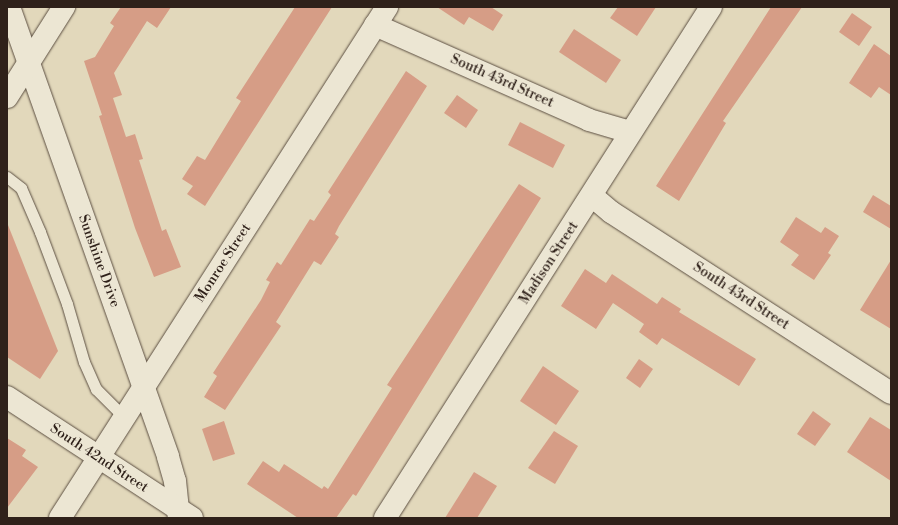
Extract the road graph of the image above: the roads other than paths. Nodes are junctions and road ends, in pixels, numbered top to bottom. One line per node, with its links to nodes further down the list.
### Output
1 (9, 7): 6 (street, Sunshine Drive)
2 (64, 7): 6 (street)
3 (387, 7): 5 (street, Monroe Street)
4 (711, 7): 8 (street, Madison Street)
5 (375, 25): 8 (street, South 43rd Street); 11 (street, Monroe Street)
6 (28, 63): 7 (street); 11 (street, Sunshine Drive)
7 (7, 97)
8 (630, 132): 10 (street, Madison Street)
9 (7, 176): 14 (lane)
10 (592, 196): 12 (street, South 43rd Street); 18 (street, Madison Street)
11 (143, 388): 14 (street, Monroe Street); 16 (street, Sunshine Drive)
12 (891, 393)
13 (7, 397): 15 (street, South 42nd Street)
14 (125, 418): 15 (street, Monroe Street)
15 (98, 458): 16 (street, South 42nd Street); 17 (street, Monroe Street)
16 (183, 515)
17 (60, 518)
18 (385, 518)

